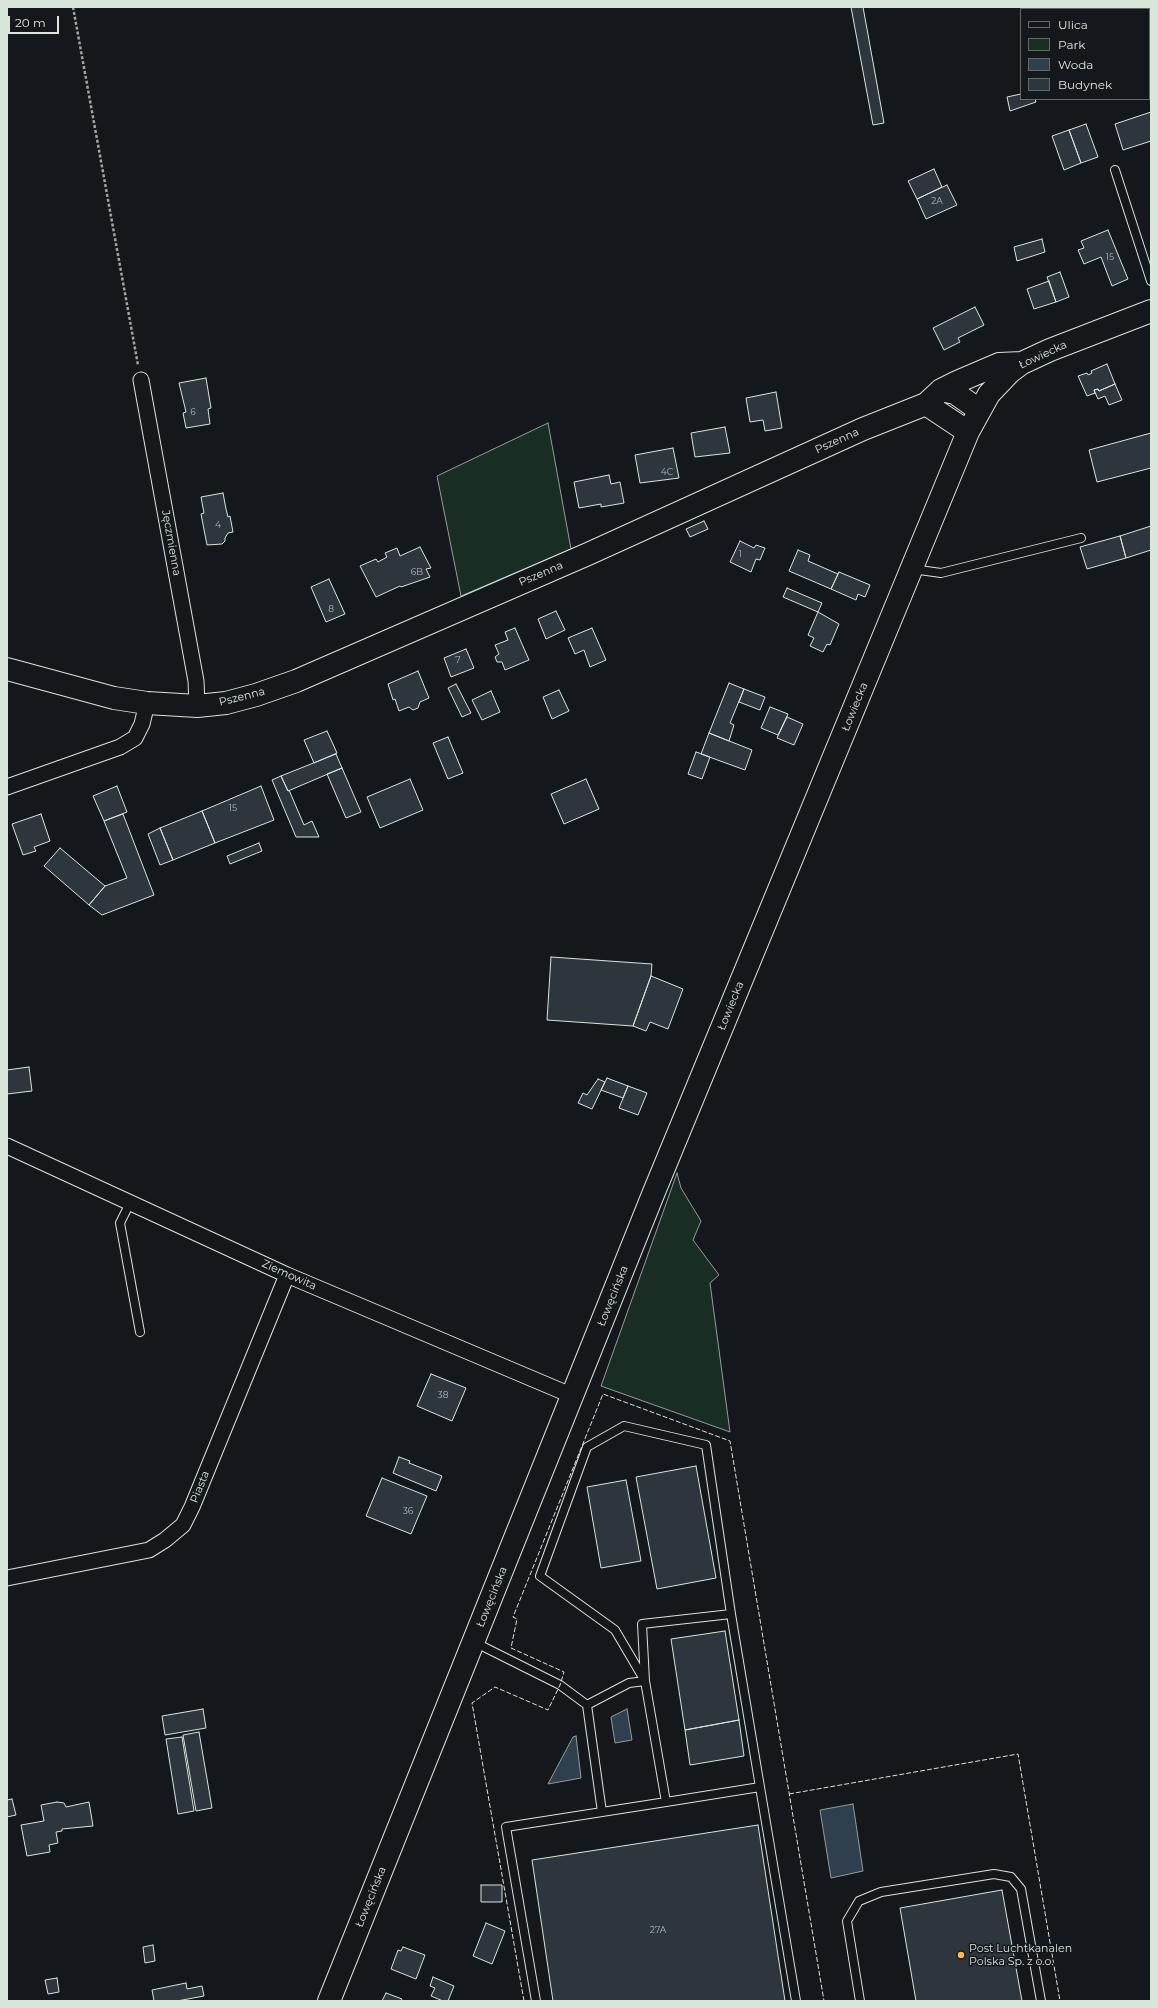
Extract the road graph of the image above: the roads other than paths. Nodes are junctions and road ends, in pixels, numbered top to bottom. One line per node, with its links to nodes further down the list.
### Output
1 (1115, 170): 2 (lane)
2 (1151, 281)
3 (1151, 311): 4 (street, Łowiecka)
4 (1022, 363): 6 (street, Pszenna); 7 (street, Łowiecka)
5 (140, 380): 13 (street, Jęczmienna)
6 (934, 397): 7 (street); 8 (street); 13 (street, Pszenna)
7 (979, 410): 8 (street, Łowiecka)
8 (968, 432): 10 (street, Łowiecka)
9 (1081, 538): 10 (lane)
10 (912, 569): 16 (street, Łowiecka)
11 (7, 669): 12 (street, Pszenna)
12 (147, 703): 13 (street, Pszenna); 14 (street)
13 (197, 706)
14 (7, 787)
15 (7, 1146): 17 (street, Ziemowita)
16 (654, 1192): 20 (street, Łowęcińska)
17 (130, 1203): 18 (street, Ziemowita); 19 (lane)
18 (287, 1274): 20 (street, Ziemowita); 21 (street, Piasta)
19 (140, 1332)
20 (573, 1396): 23 (street, Łowęcińska)
21 (7, 1578)
22 (731, 1614): 24 (lane); 24 (lane); 26 (lane)
23 (474, 1642): 25 (lane); 29 (street, Łowęcińska)
24 (644, 1681): 25 (lane); 27 (lane)
25 (587, 1705): 28 (lane)
26 (760, 1787): 27 (lane); 31 (lane)
27 (666, 1802): 28 (lane)
28 (602, 1812): 30 (lane)
29 (329, 2001)
30 (536, 2001)
31 (796, 2001)
32 (860, 2001): 33 (lane)
33 (1041, 2001)

